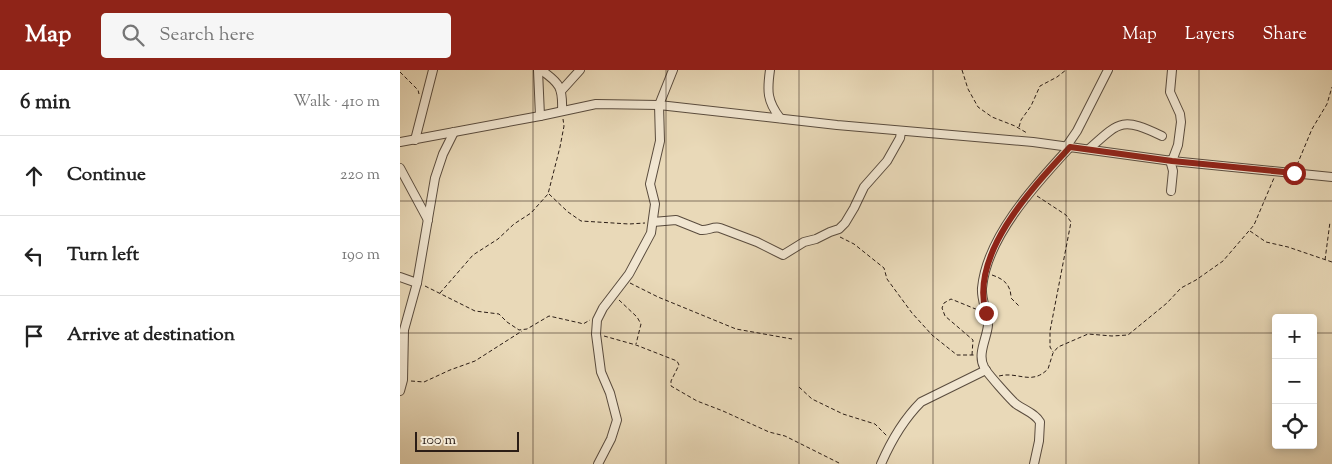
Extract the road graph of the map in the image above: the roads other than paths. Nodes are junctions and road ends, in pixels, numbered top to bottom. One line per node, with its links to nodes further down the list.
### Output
1 (433, 70): 17 (street)
2 (538, 70): 12 (street)
3 (541, 70): 9 (street)
4 (580, 70): 9 (street)
5 (673, 70): 10 (street)
6 (770, 70): 13 (street)
7 (1108, 70): 19 (street)
8 (1172, 70): 21 (street)
9 (561, 91): 11 (street)
10 (659, 105): 11 (street); 13 (street); 26 (street)
11 (562, 110): 12 (street)
12 (540, 116): 14 (street)
13 (780, 118): 15 (street)
14 (454, 132): 17 (street); 25 (street)
15 (901, 132): 19 (street); 26 (street)
16 (1162, 136): 20 (street)
17 (414, 140): 18 (street)
18 (400, 142)
19 (1068, 147): 20 (street); 29 (street)
20 (1089, 149): 21 (street)
21 (1171, 161): 23 (street); 24 (street)
22 (400, 168): 25 (street)
23 (1332, 178)
24 (1171, 191)
25 (428, 220): 28 (street)
26 (653, 222): 31 (street)
27 (400, 277): 28 (street)
28 (417, 283): 30 (street)
29 (986, 370): 32 (street); 33 (street)
30 (400, 391)
31 (598, 464)
32 (881, 464)
33 (1034, 464)

